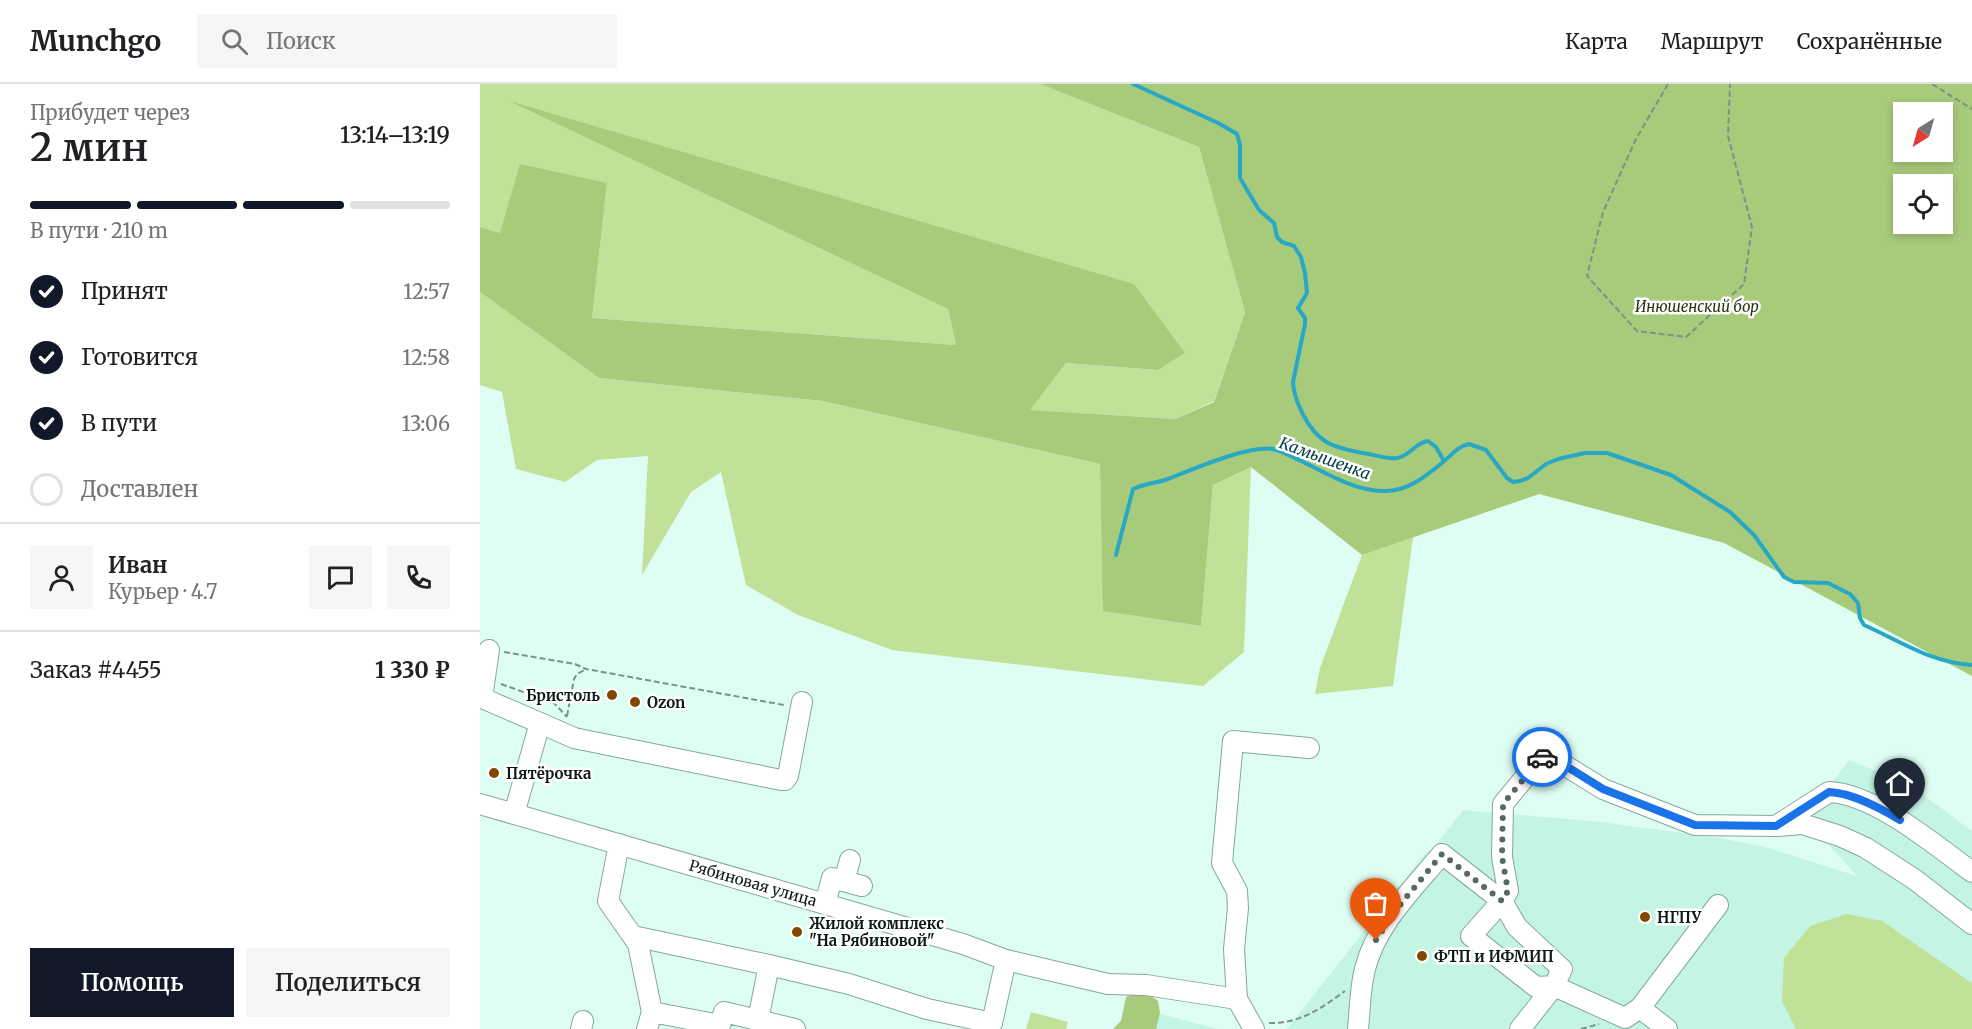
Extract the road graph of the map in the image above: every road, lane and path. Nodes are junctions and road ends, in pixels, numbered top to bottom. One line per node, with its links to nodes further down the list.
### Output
1 (1668, 84): 2 (path)
2 (1730, 84)
3 (1932, 84): 4 (path)
4 (1972, 109)
5 (498, 651): 6 (path); 7 (street)
6 (586, 669): 8 (path); 9 (path)
7 (486, 679): 9 (path); 10 (street)
8 (801, 705): 11 (street)
9 (567, 717): 11 (path)
10 (540, 723): 11 (street); 14 (street)
11 (574, 738)
12 (1310, 748): 28 (street)
13 (480, 804): 14 (street, Рябиновая улица)
14 (514, 814): 16 (street, Рябиновая улица)
15 (1776, 826): 18 (street); 19 (street); 22 (street)
16 (619, 844): 20 (street, Рябиновая улица); 23 (street)
17 (850, 860): 20 (street)
18 (1972, 872)
19 (1502, 901): 26 (street); 27 (street); 27 (street)
20 (825, 904): 24 (street, Рябиновая улица)
21 (1718, 905): 29 (street)
22 (1972, 924)
23 (633, 936): 25 (street); 31 (street)
24 (1006, 960): 25 (street); 28 (street, Рябиновая улица)
25 (769, 965): 30 (street)
26 (1365, 969): 32 (path); 34 (street)
27 (1554, 986): 29 (street); 35 (street)
28 (1237, 999): 32 (street)
29 (1627, 1018): 36 (street)
30 (758, 1020): 31 (street); 33 (street)
31 (649, 1021)
32 (1253, 1026)
33 (795, 1029)
34 (1358, 1029)
35 (1520, 1029)
36 (1667, 1029)

